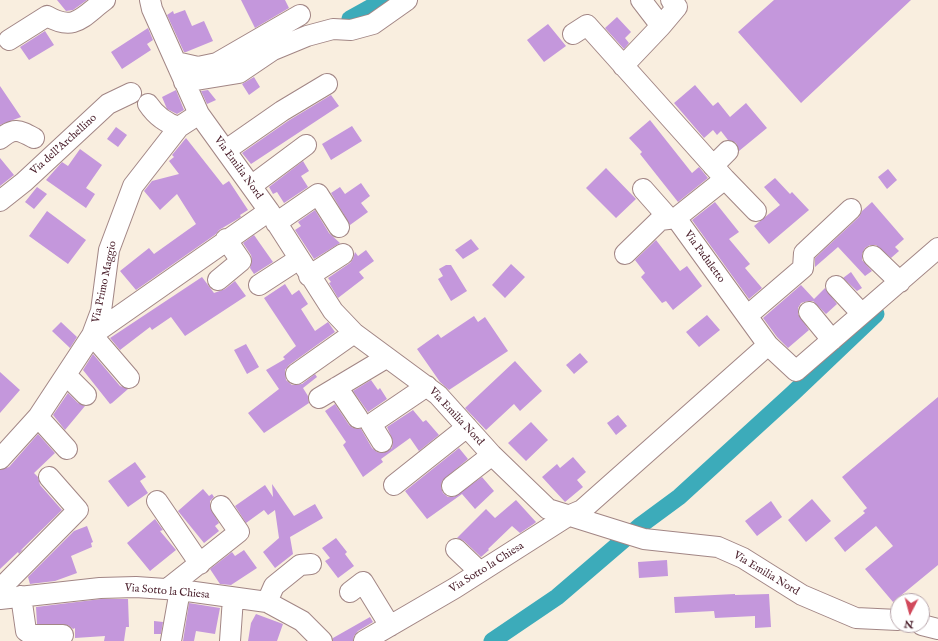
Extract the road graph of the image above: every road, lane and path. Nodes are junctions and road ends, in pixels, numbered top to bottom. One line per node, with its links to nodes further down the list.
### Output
1 (105, 0): 9 (street)
2 (150, 0): 10 (street, Via Emilia Nord)
3 (407, 0): 12 (street)
4 (641, 0): 7 (street)
5 (671, 0): 7 (street)
6 (300, 15): 10 (street)
7 (661, 26): 11 (street)
8 (573, 34): 11 (street)
9 (9, 40)
10 (176, 62): 12 (street, Via Emilia Nord)
11 (623, 66): 23 (street)
12 (184, 82): 16 (street, Via Emilia Nord)
13 (326, 84): 21 (street)
14 (131, 93): 26 (street, Via dell'Archellino)
15 (148, 104): 17 (street)
16 (199, 114): 17 (street, Via Primo Maggio); 21 (street, Via Emilia Nord)
17 (179, 127): 47 (street, Via Primo Maggio)
18 (34, 138): 19 (street)
19 (0, 139)
20 (306, 145): 24 (street)
21 (226, 150): 24 (street, Via Emilia Nord)
22 (728, 151): 23 (street)
23 (719, 172): 28 (street); 30 (street)
24 (251, 186): 29 (street, Via Emilia Nord)
25 (643, 189): 30 (street, Via Paduletto)
26 (0, 201)
27 (851, 208): 45 (street)
28 (756, 211)
29 (273, 217): 31 (street, Via Primo Maggio); 32 (street, Via Primo Maggio); 37 (street, Via Emilia Nord)
30 (672, 219): 35 (street); 45 (street, Via Paduletto)
31 (339, 227)
32 (226, 239): 39 (street); 47 (street, Via Primo Maggio)
33 (938, 248): 40 (street, Via Paduletto)
34 (343, 254): 38 (street)
35 (625, 254)
36 (873, 256): 40 (street)
37 (299, 259): 38 (street, Via Emilia Nord); 41 (street)
38 (309, 276): 46 (street, Via Emilia Nord)
39 (218, 280)
40 (900, 282): 44 (street, Via Paduletto)
41 (259, 285)
42 (836, 286): 44 (street)
43 (809, 312): 48 (street)
44 (862, 314): 48 (street, Via Paduletto)
45 (747, 316): 49 (street, Via Paduletto)
46 (354, 333): 50 (street, Via Emilia Nord); 51 (street)
47 (92, 335): 52 (street, Via Primo Maggio); 53 (street)
48 (832, 340): 49 (street, Via Paduletto)
49 (768, 345): 70 (street, Via Sotto la Chiesa)
50 (386, 358): 54 (street, Via Emilia Nord); 55 (street)
51 (296, 374)
52 (66, 375): 56 (street); 58 (street, Via Primo Maggio)
53 (129, 378)
54 (427, 386): 60 (street, Via Emilia Nord); 61 (street)
55 (337, 388): 57 (street); 59 (street)
56 (86, 395)
57 (320, 398)
58 (38, 417): 62 (street); 64 (street, Via Primo Maggio)
59 (358, 418)
60 (467, 428): 63 (street, Via Emilia Nord); 66 (street)
61 (382, 442)
62 (67, 449)
63 (492, 455): 67 (street); 70 (street, Via Emilia Nord)
64 (0, 458)
65 (49, 477): 75 (street)
66 (394, 485)
67 (452, 486)
68 (157, 501): 72 (street)
69 (221, 506): 72 (street)
70 (568, 516): 74 (street, Via Sotto la Chiesa); 82 (street, Via Emilia Nord)
71 (456, 549): 74 (street)
72 (200, 564): 76 (street)
73 (311, 564): 81 (street)
74 (480, 572): 83 (street, Via Sotto la Chiesa)
75 (0, 588)
76 (174, 590): 78 (street, Via Sotto la Chiesa); 79 (street, Via Sotto la Chiesa); 86 (street)
77 (350, 592): 83 (street)
78 (21, 596): 80 (street, Via Sotto la Chiesa); 85 (street)
79 (233, 598): 81 (street, Via Sotto la Chiesa); 87 (street)
80 (0, 599)
81 (267, 602): 88 (street, Via Sotto la Chiesa)
82 (890, 620)
83 (390, 626): 89 (street, Via Sotto la Chiesa)
84 (63, 635): 85 (street)
85 (32, 638)
86 (171, 641)
87 (230, 641)
88 (322, 641)
89 (364, 641)

